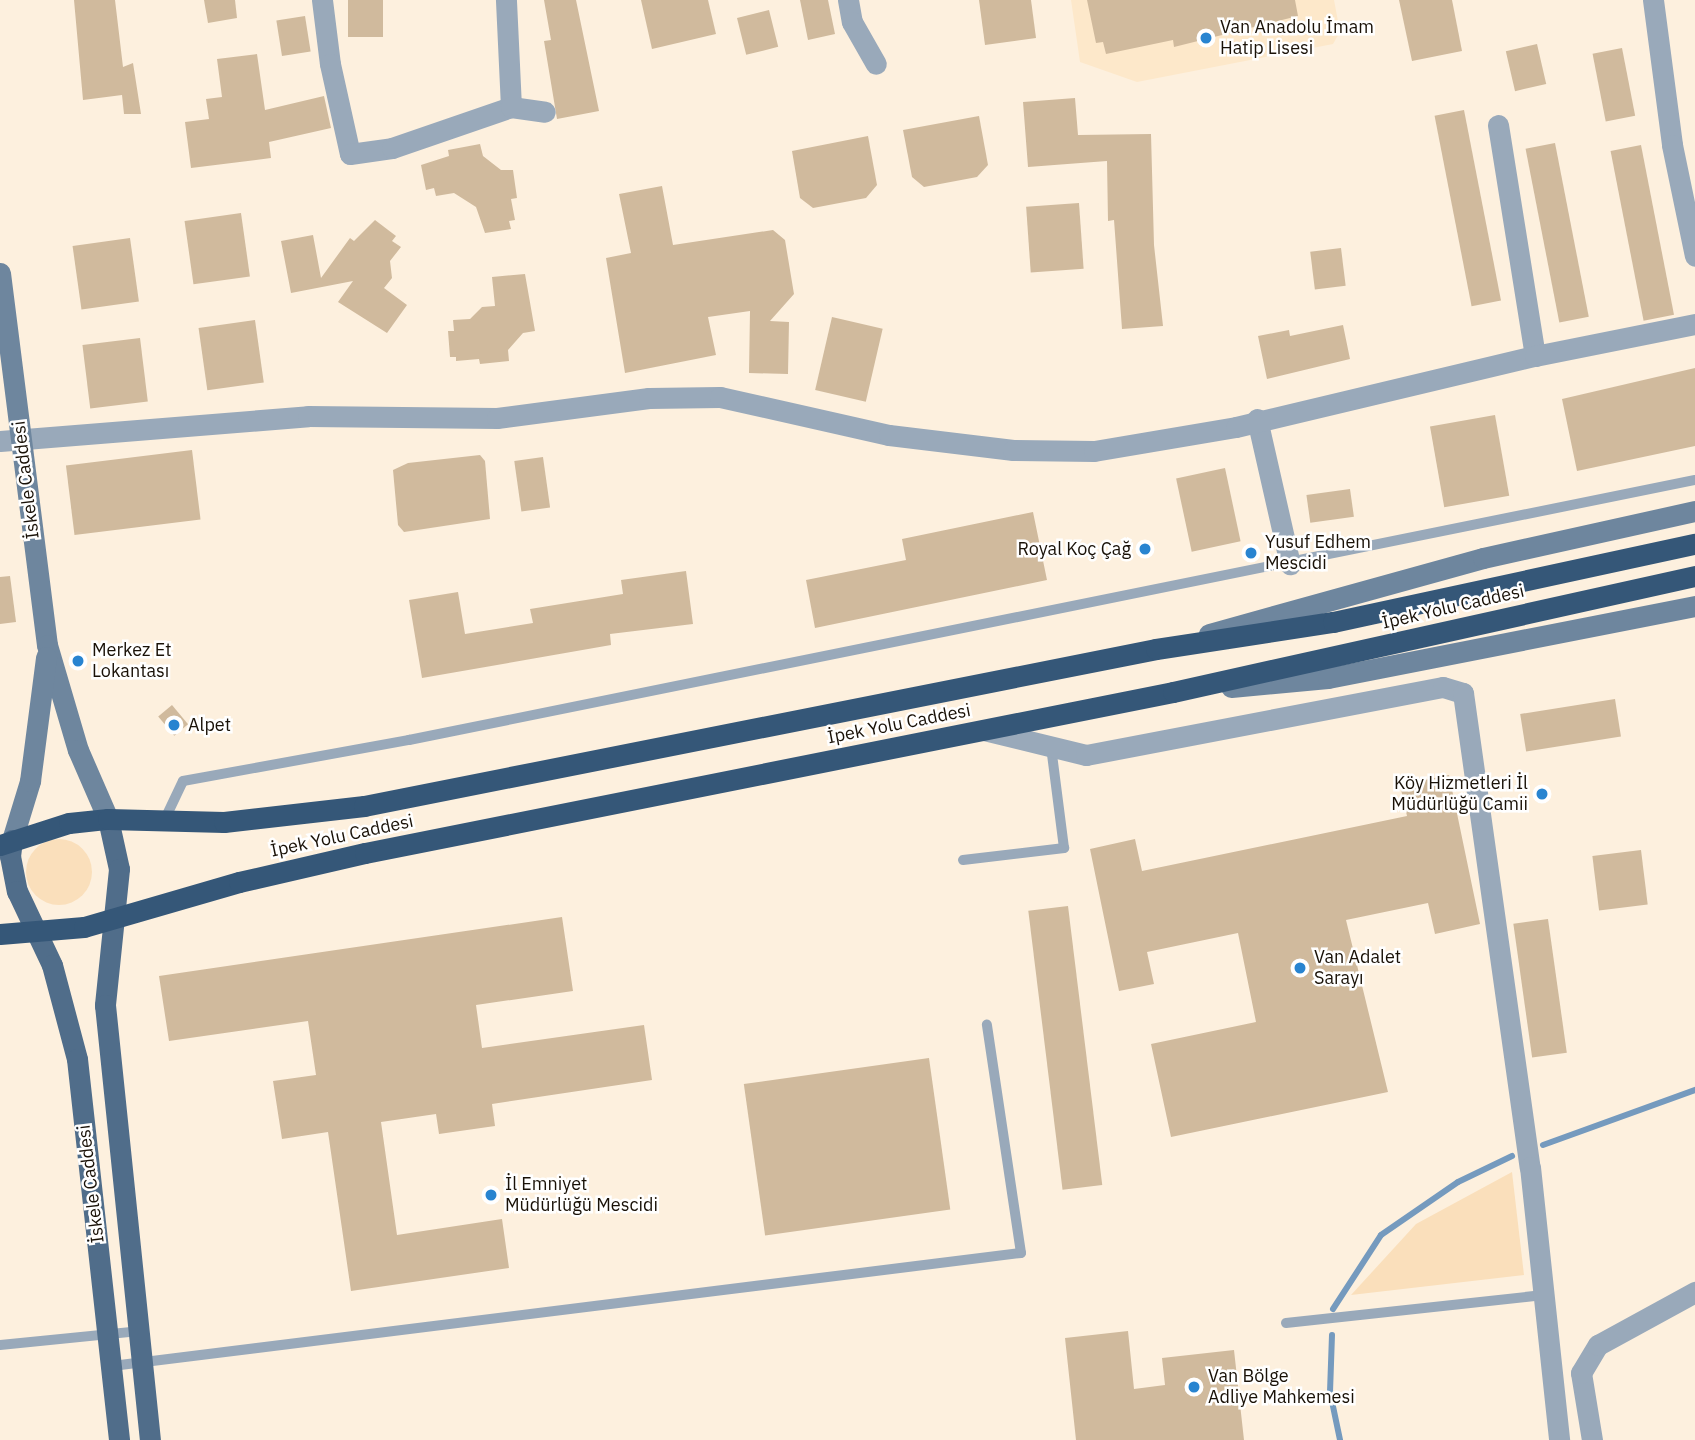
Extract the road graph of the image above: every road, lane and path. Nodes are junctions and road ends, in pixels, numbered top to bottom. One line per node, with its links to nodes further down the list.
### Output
1 (323, 0): 6 (street)
2 (506, 0): 6 (street)
3 (848, 0): 5 (street)
4 (1653, 0): 9 (street)
5 (876, 64)
6 (511, 107): 7 (street)
7 (545, 113)
8 (1498, 125): 12 (street)
9 (1695, 256)
10 (0, 273): 14 (street, İskele Caddesi)
11 (1695, 324): 12 (street)
12 (1535, 356): 13 (street)
13 (1257, 419): 14 (street); 19 (street)
14 (22, 439): 15 (street); 22 (street, İskele Caddesi)
15 (0, 441)
16 (1695, 480): 19 (lane)
17 (1695, 511): 23 (street)
18 (1695, 544): 23 (highway, İpek Yolu Caddesi)
19 (1290, 564): 28 (lane)
20 (1695, 576): 24 (highway, İpek Yolu Caddesi)
21 (1695, 606): 24 (street)
22 (47, 645): 27 (street); 29 (street)
23 (1156, 649): 28 (highway, İpek Yolu Caddesi)
24 (1173, 692): 25 (highway, İpek Yolu Caddesi)
25 (984, 730): 26 (street); 31 (highway, İpek Yolu Caddesi)
26 (1051, 746): 30 (lane); 36 (street)
27 (108, 819): 28 (highway, İpek Yolu Caddesi); 29 (highway, İpek Yolu Caddesi); 31 (main road)
28 (164, 822)
29 (6, 842): 32 (main road, İskele Caddesi)
30 (963, 860)
31 (112, 917): 32 (highway, İpek Yolu Caddesi); 38 (main road)
32 (37, 933): 33 (highway, İpek Yolu Caddesi); 39 (main road, İskele Caddesi)
33 (0, 934)
34 (987, 1025): 41 (lane)
35 (1695, 1292): 46 (street)
36 (1543, 1295): 37 (lane); 45 (street)
37 (1286, 1323)
38 (141, 1331): 39 (lane); 41 (main road)
39 (108, 1334): 40 (lane); 42 (main road, İskele Caddesi)
40 (0, 1345)
41 (144, 1363): 42 (lane); 44 (main road)
42 (112, 1366): 43 (main road, İskele Caddesi)
43 (119, 1440)
44 (150, 1440)
45 (1559, 1440)
46 (1592, 1440)

